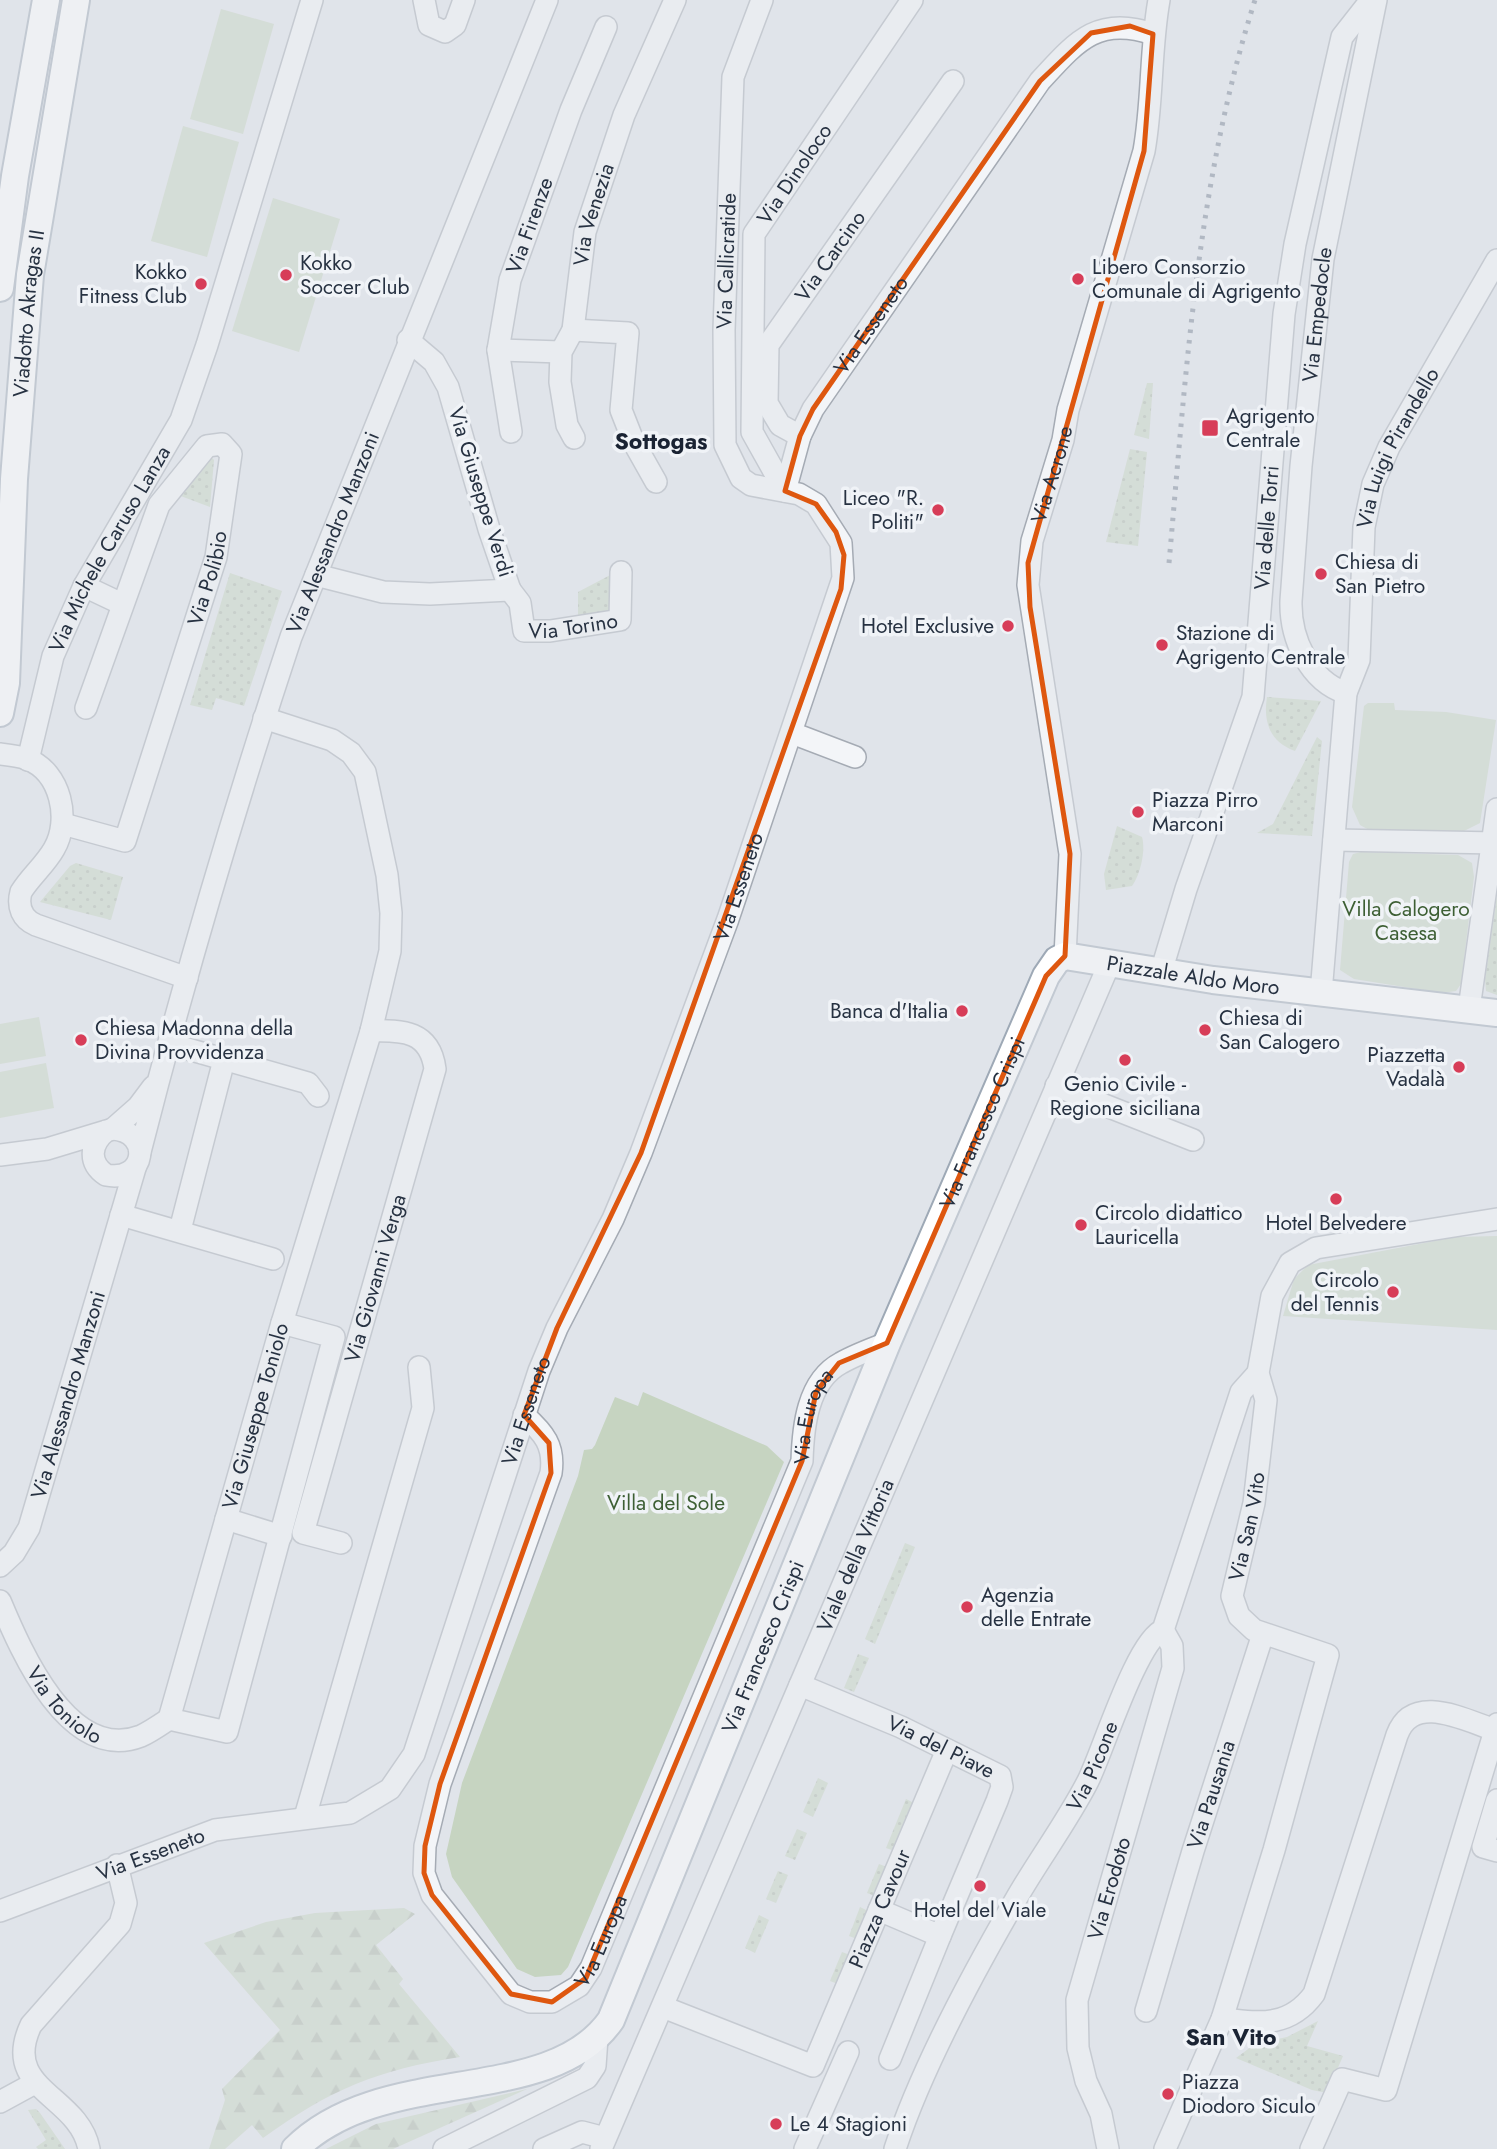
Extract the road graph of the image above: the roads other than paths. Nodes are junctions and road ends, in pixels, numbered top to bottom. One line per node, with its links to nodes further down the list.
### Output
1 (46, 0): 16 (main road, Viadotto Akragas II)
2 (76, 0): 33 (main road, Viadotto Akragas II)
3 (312, 0): 28 (street, Via Michele Caruso Lanza)
4 (424, 0): 5 (street)
5 (464, 0)
6 (547, 0): 18 (street, Via Alessandro Manzoni)
7 (675, 0): 17 (street, Via Venezia)
8 (762, 0): 25 (street, Via Callicratide)
9 (912, 0): 25 (street, Via Dinoloco)
10 (1159, 0): 13 (street, Via Acrone)
11 (1373, 0): 31 (street, Via Empedocle); 45 (street, Via delle Torri)
12 (606, 27): 19 (street, Via Firenze)
13 (1153, 34): 22 (street, Via Esseneto); 43 (street, Via Acrone)
14 (953, 80): 22 (street, Via Carcino)
15 (1497, 260): 31 (street, Via Luigi Pirandello)
16 (0, 288)
17 (573, 330): 20 (street, Via Venezia); 24 (street)
18 (408, 340): 27 (street, Via Alessandro Manzoni); 29 (street, Via Giuseppe Verdi)
19 (498, 350): 20 (street); 21 (street, Via Firenze)
20 (561, 352): 23 (street, Via Venezia)
21 (512, 432)
22 (800, 436): 25 (street, Via Esseneto)
23 (574, 438)
24 (656, 482)
25 (785, 491): 35 (street, Via Esseneto)
26 (621, 572): 29 (street, Via Torino)
27 (316, 575): 29 (street, Via Giuseppe Verdi); 34 (street, Via Alessandro Manzoni)
28 (84, 586): 30 (street); 38 (street, Via Michele Caruso Lanza)
29 (510, 590)
30 (122, 604): 32 (street, Via Polibio); 40 (street, Via Polibio)
31 (1346, 693): 41 (street)
32 (86, 708)
33 (0, 712)
34 (264, 718): 46 (street, Via Alessandro Manzoni); 50 (street, Via Giuseppe Toniolo)
35 (792, 733): 37 (street); 70 (street, Via Esseneto)
36 (0, 754): 38 (street)
37 (855, 757)
38 (28, 760): 40 (street)
39 (1497, 809): 42 (street)
40 (62, 824): 46 (street)
41 (1334, 840): 42 (street); 47 (street)
42 (1494, 843): 48 (street)
43 (1065, 956): 44 (main road, Piazzale Aldo Moro); 67 (main road, Via Francesco Crispi)
44 (1110, 962): 45 (main road, Piazzale Aldo Moro); 54 (street, Viale della Vittoria)
45 (1161, 972): 47 (main road, Piazzale Aldo Moro)
46 (187, 978): 51 (street, Via Alessandro Manzoni)
47 (1321, 993): 48 (main road, Piazzale Aldo Moro)
48 (1469, 1009): 49 (main road, Piazzale Aldo Moro)
49 (1497, 1013)
50 (371, 1031): 66 (street, Via Giuseppe Toniolo); 73 (street, Via Giovanni Verga)
51 (170, 1044): 52 (street); 53 (street, Via Alessandro Manzoni)
52 (224, 1060): 55 (street); 64 (street)
53 (159, 1079): 56 (street, Via Alessandro Manzoni); 60 (street, Via Alessandro Manzoni)
54 (1056, 1086): 57 (street); 78 (street, Viale della Vittoria)
55 (318, 1096)
56 (110, 1130): 58 (street); 60 (street); 61 (street)
57 (1193, 1140)
58 (47, 1149): 59 (street); 61 (street)
59 (0, 1155)
60 (138, 1160): 61 (street); 62 (street, Via Alessandro Manzoni)
61 (103, 1173): 62 (street)
62 (121, 1214): 64 (street); 74 (street, Via Alessandro Manzoni)
63 (1497, 1219): 69 (street, Via San Vito)
64 (180, 1230): 65 (street)
65 (273, 1259)
66 (282, 1323): 71 (street, Via Giuseppe Toniolo); 72 (street)
67 (887, 1343): 70 (street, Via Europa); 92 (main road, Via Francesco Crispi)
68 (419, 1367): 83 (street)
69 (1258, 1373): 76 (street, Via Picone); 77 (street, Via San Vito)
70 (524, 1415): 83 (street, Via Esseneto)
71 (226, 1519): 72 (street); 79 (street, Via Giuseppe Toniolo)
72 (281, 1535): 79 (street)
73 (341, 1543)
74 (0, 1566)
75 (0, 1601): 79 (street, Via Toniolo)
76 (1163, 1630): 103 (street, Via Picone); 104 (street, Via Erodoto)
77 (1263, 1634): 90 (street, Via Pausania); 91 (street, Via San Vito)
78 (800, 1685): 81 (street, Via del Piave); 89 (street, Viale della Vittoria)
79 (169, 1719)
80 (1496, 1727): 91 (street); 106 (street)
81 (947, 1750): 86 (street, Piazza Cavour); 88 (street, Via del Piave)
82 (1497, 1800): 84 (street)
83 (305, 1817): 85 (street, Via Esseneto)
84 (1497, 1852)
85 (117, 1865): 87 (street, Via Esseneto); 95 (street)
86 (879, 1910): 88 (street); 89 (street, Piazza Cavour)
87 (0, 1911)
88 (940, 1936): 94 (street, Via del Piave)
89 (663, 2007): 97 (street, Viale della Vittoria)
90 (1146, 2011)
91 (1222, 2019): 105 (street, Via San Vito)
92 (597, 2038): 99 (main road, Via Francesco Crispi); 100 (street)
93 (848, 2052): 102 (street)
94 (890, 2059)
95 (33, 2084): 96 (street); 98 (street)
96 (0, 2102)
97 (603, 2143): 101 (street)
98 (89, 2149)
99 (295, 2149)
100 (444, 2149)
101 (544, 2149)
102 (805, 2149)
103 (895, 2149)
104 (1108, 2149)
105 (1165, 2149)
106 (1311, 2149)

